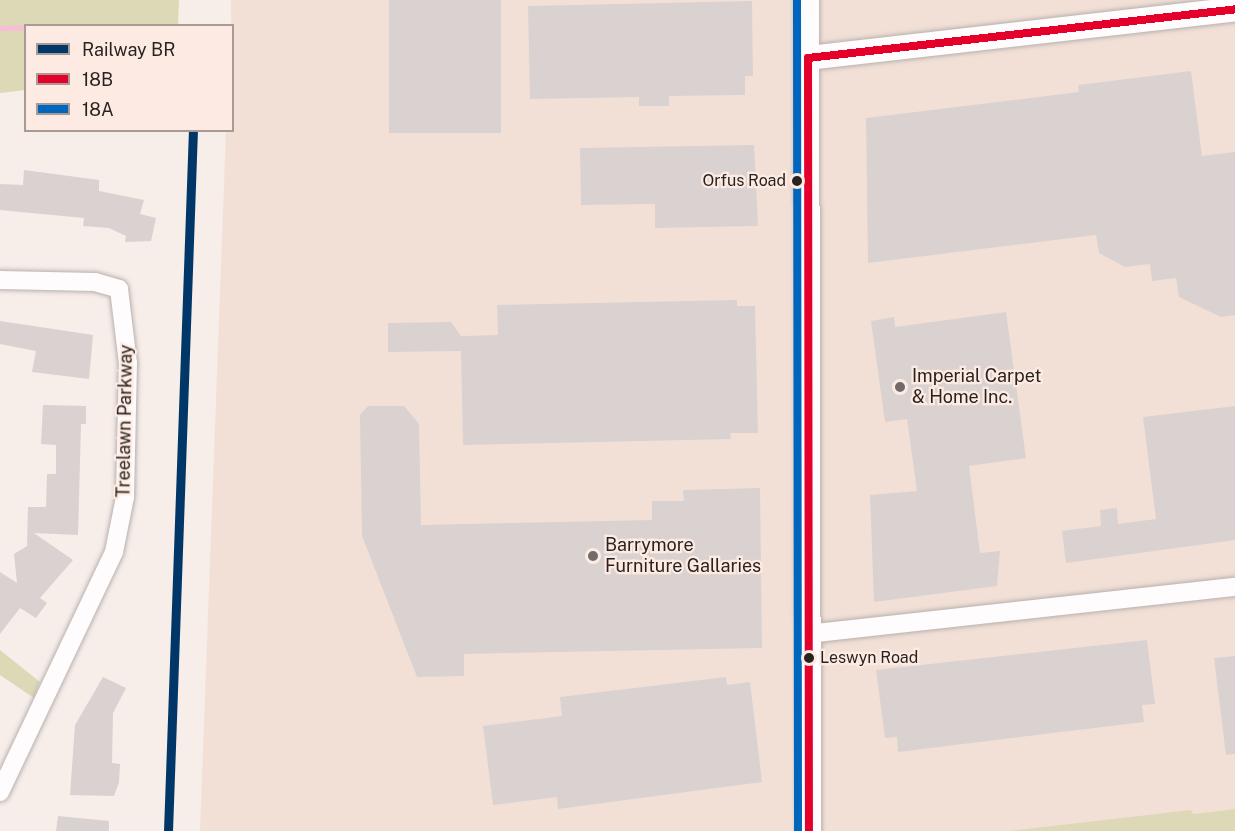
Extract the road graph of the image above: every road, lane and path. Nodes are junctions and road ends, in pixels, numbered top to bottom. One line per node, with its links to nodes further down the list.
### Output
1 (807, 0): 3 (street)
2 (1235, 9): 3 (street)
3 (808, 58): 6 (street)
4 (0, 280): 7 (street, Treelawn Parkway)
5 (1235, 587): 6 (street)
6 (807, 634): 8 (street)
7 (1, 788)
8 (809, 831)

